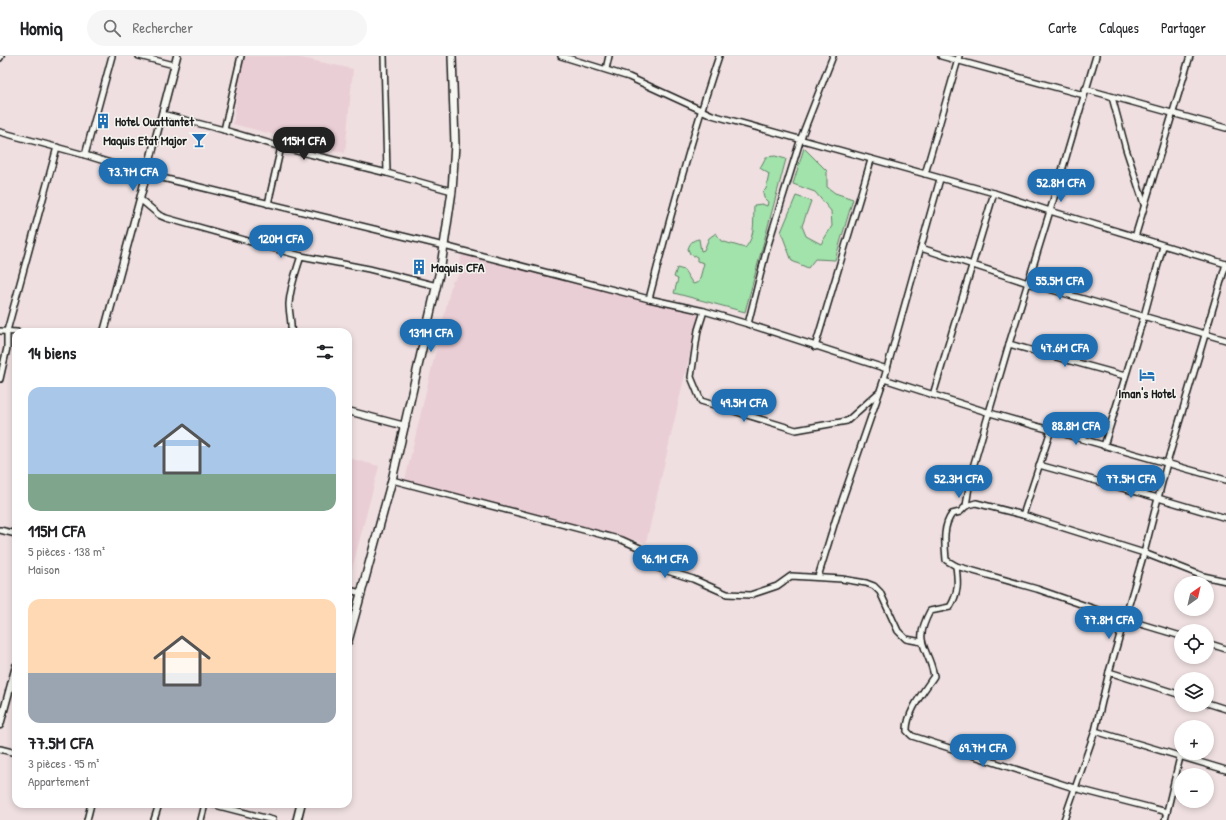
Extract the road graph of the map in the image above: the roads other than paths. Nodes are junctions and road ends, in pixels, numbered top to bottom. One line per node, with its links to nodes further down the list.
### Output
1 (112, 56): 29 (street)
2 (139, 56): 15 (street)
3 (177, 56): 15 (street)
4 (241, 56): 24 (street)
5 (384, 56): 31 (street)
6 (452, 56): 35 (main road)
7 (561, 56): 16 (street)
8 (609, 56): 16 (street)
9 (719, 56): 20 (street)
10 (833, 56): 26 (street)
11 (941, 56): 14 (street)
12 (1096, 56): 17 (street)
13 (1190, 56): 22 (street)
14 (958, 58): 18 (street); 33 (street)
15 (174, 65): 21 (street)
16 (606, 69): 20 (street)
17 (1085, 89): 18 (street); 19 (street)
18 (1084, 95): 40 (street)
19 (1112, 97): 22 (street); 39 (street)
20 (701, 109): 26 (street); 49 (street)
21 (162, 114): 24 (street); 32 (street)
22 (1173, 114): 23 (street); 39 (street)
23 (1226, 128)
24 (224, 130): 28 (street)
25 (0, 132): 27 (street)
26 (801, 138): 30 (street); 52 (street)
27 (57, 147): 29 (street); 55 (street)
28 (281, 147): 31 (street); 38 (street)
29 (85, 155): 32 (street)
30 (871, 160): 33 (street); 61 (street)
31 (387, 173): 35 (street)
32 (146, 174): 37 (street); 38 (street)
33 (925, 174): 34 (street)
34 (940, 179): 36 (street); 44 (street)
35 (452, 191): 42 (main road)
36 (994, 193): 40 (street); 46 (street)
37 (140, 199): 45 (street); 53 (street)
38 (268, 204): 42 (street)
39 (1144, 204): 41 (street)
40 (1050, 212): 41 (street); 47 (street)
41 (1135, 237): 43 (street)
42 (444, 246): 48 (main road); 49 (street)
43 (1163, 246): 51 (street); 58 (street)
44 (921, 248): 46 (street); 62 (street)
45 (301, 256): 48 (street); 54 (street)
46 (972, 266): 47 (street); 67 (street)
47 (1028, 283): 51 (street); 60 (street)
48 (437, 286): 70 (main road)
49 (649, 299): 50 (street)
50 (704, 312): 52 (street); 66 (street)
51 (1144, 316): 58 (street); 63 (street)
52 (748, 324): 61 (street)
53 (105, 328)
54 (291, 328)
55 (7, 330): 56 (street); 57 (street); 64 (street)
56 (0, 331)
57 (12, 331)
58 (1206, 333): 59 (street); 73 (street)
59 (1226, 340)
60 (1009, 344): 63 (street); 69 (street)
61 (815, 347): 62 (street)
62 (886, 369): 65 (street)
63 (1125, 376): 72 (street)
64 (0, 379)
65 (884, 379): 66 (street); 67 (street)
66 (878, 393): 85 (street)
67 (933, 395): 69 (street)
68 (352, 412): 70 (street)
69 (990, 413): 71 (street); 78 (street)
70 (405, 426): 75 (main road)
71 (1051, 430): 72 (street); 74 (street)
72 (1104, 446): 73 (street)
73 (1167, 463): 76 (street); 77 (street)
74 (1039, 465): 77 (street); 79 (street)
75 (392, 480): 85 (street); 88 (main road)
76 (1226, 480)
77 (1158, 498): 80 (street); 83 (street)
78 (966, 506): 79 (street); 84 (street)
79 (1023, 515): 83 (street)
80 (1226, 518)
81 (0, 530): 82 (street)
82 (12, 533)
83 (1144, 553): 86 (street); 89 (street)
84 (956, 566): 89 (street); 92 (street)
85 (818, 577): 92 (street)
86 (1226, 581)
87 (352, 591): 88 (street)
88 (362, 593): 90 (main road)
89 (1124, 619): 91 (street); 95 (street)
90 (352, 627)
91 (1174, 634)
92 (922, 642): 108 (street)
93 (1214, 645): 94 (street)
94 (1226, 649)
95 (1109, 672): 97 (street); 101 (street)
96 (12, 681): 100 (street)
97 (1174, 693)
98 (1214, 705): 99 (street)
99 (1226, 709)
100 (0, 725)
101 (1095, 731): 104 (street); 108 (street)
102 (0, 749): 103 (street)
103 (12, 752)
104 (1174, 755)
105 (1179, 760): 114 (street)
106 (1191, 760): 107 (street)
107 (1226, 770)
108 (1074, 788): 114 (street); 120 (street)
109 (89, 808): 115 (street)
110 (158, 808): 116 (street)
111 (204, 808): 117 (street)
112 (226, 808): 118 (street)
113 (300, 808): 119 (main road)
114 (1167, 812): 121 (street)
115 (87, 820)
116 (154, 820)
117 (201, 820)
118 (273, 820)
119 (297, 820)
120 (1064, 820)
121 (1165, 820)

